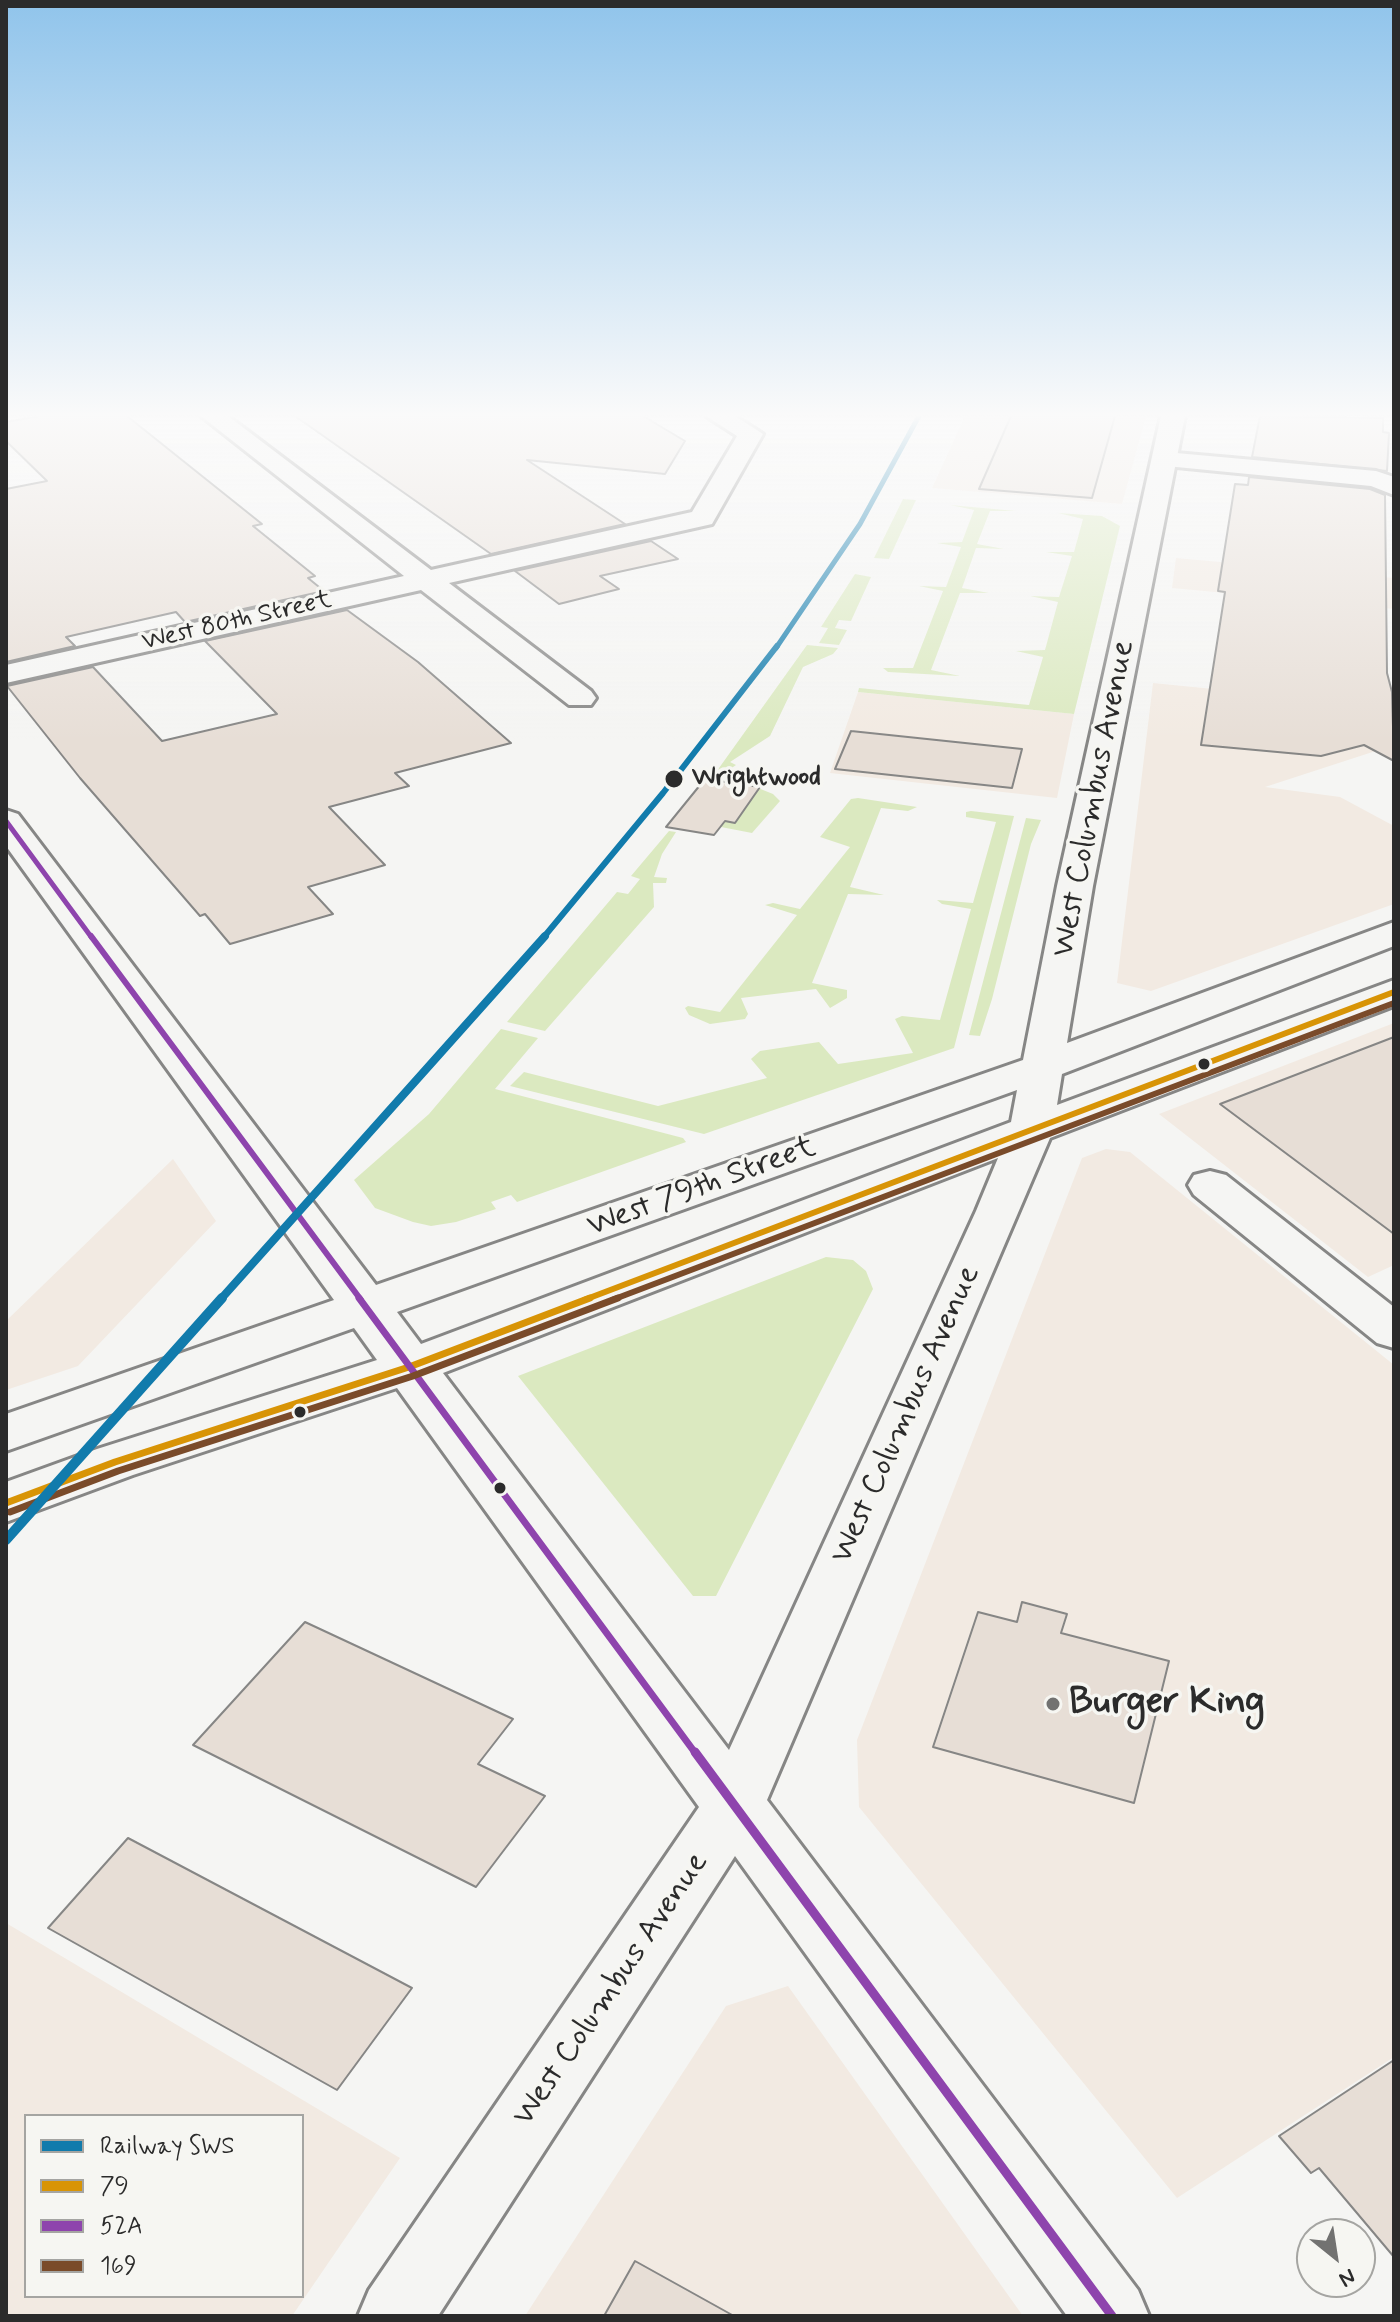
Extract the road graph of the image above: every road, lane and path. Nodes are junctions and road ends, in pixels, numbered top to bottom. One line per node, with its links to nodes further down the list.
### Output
1 (357, 524): 4 (main road)
2 (674, 524): 4 (main road, West 80th Street)
3 (1151, 524): 10 (main road, West Columbus Avenue)
4 (429, 579): 5 (main road, West 80th Street); 6 (main road)
5 (6, 674)
6 (580, 698)
7 (6, 821): 13 (main road)
8 (1394, 933): 10 (main road, West 79th Street)
9 (1394, 992): 11 (main road, West 79th Street)
10 (1043, 1067): 11 (main road, West Columbus Avenue); 13 (main road, West 79th Street)
11 (1031, 1132): 15 (main road, West 79th Street); 18 (main road, West Columbus Avenue)
12 (1210, 1185): 14 (main road)
13 (365, 1307): 15 (main road); 16 (main road, West 79th Street)
14 (1394, 1332)
15 (409, 1367): 17 (main road, West 79th Street); 18 (main road)
16 (6, 1433)
17 (6, 1503)
18 (734, 1806): 19 (main road, West Columbus Avenue); 20 (main road)
19 (395, 2316)
20 (1112, 2316)

